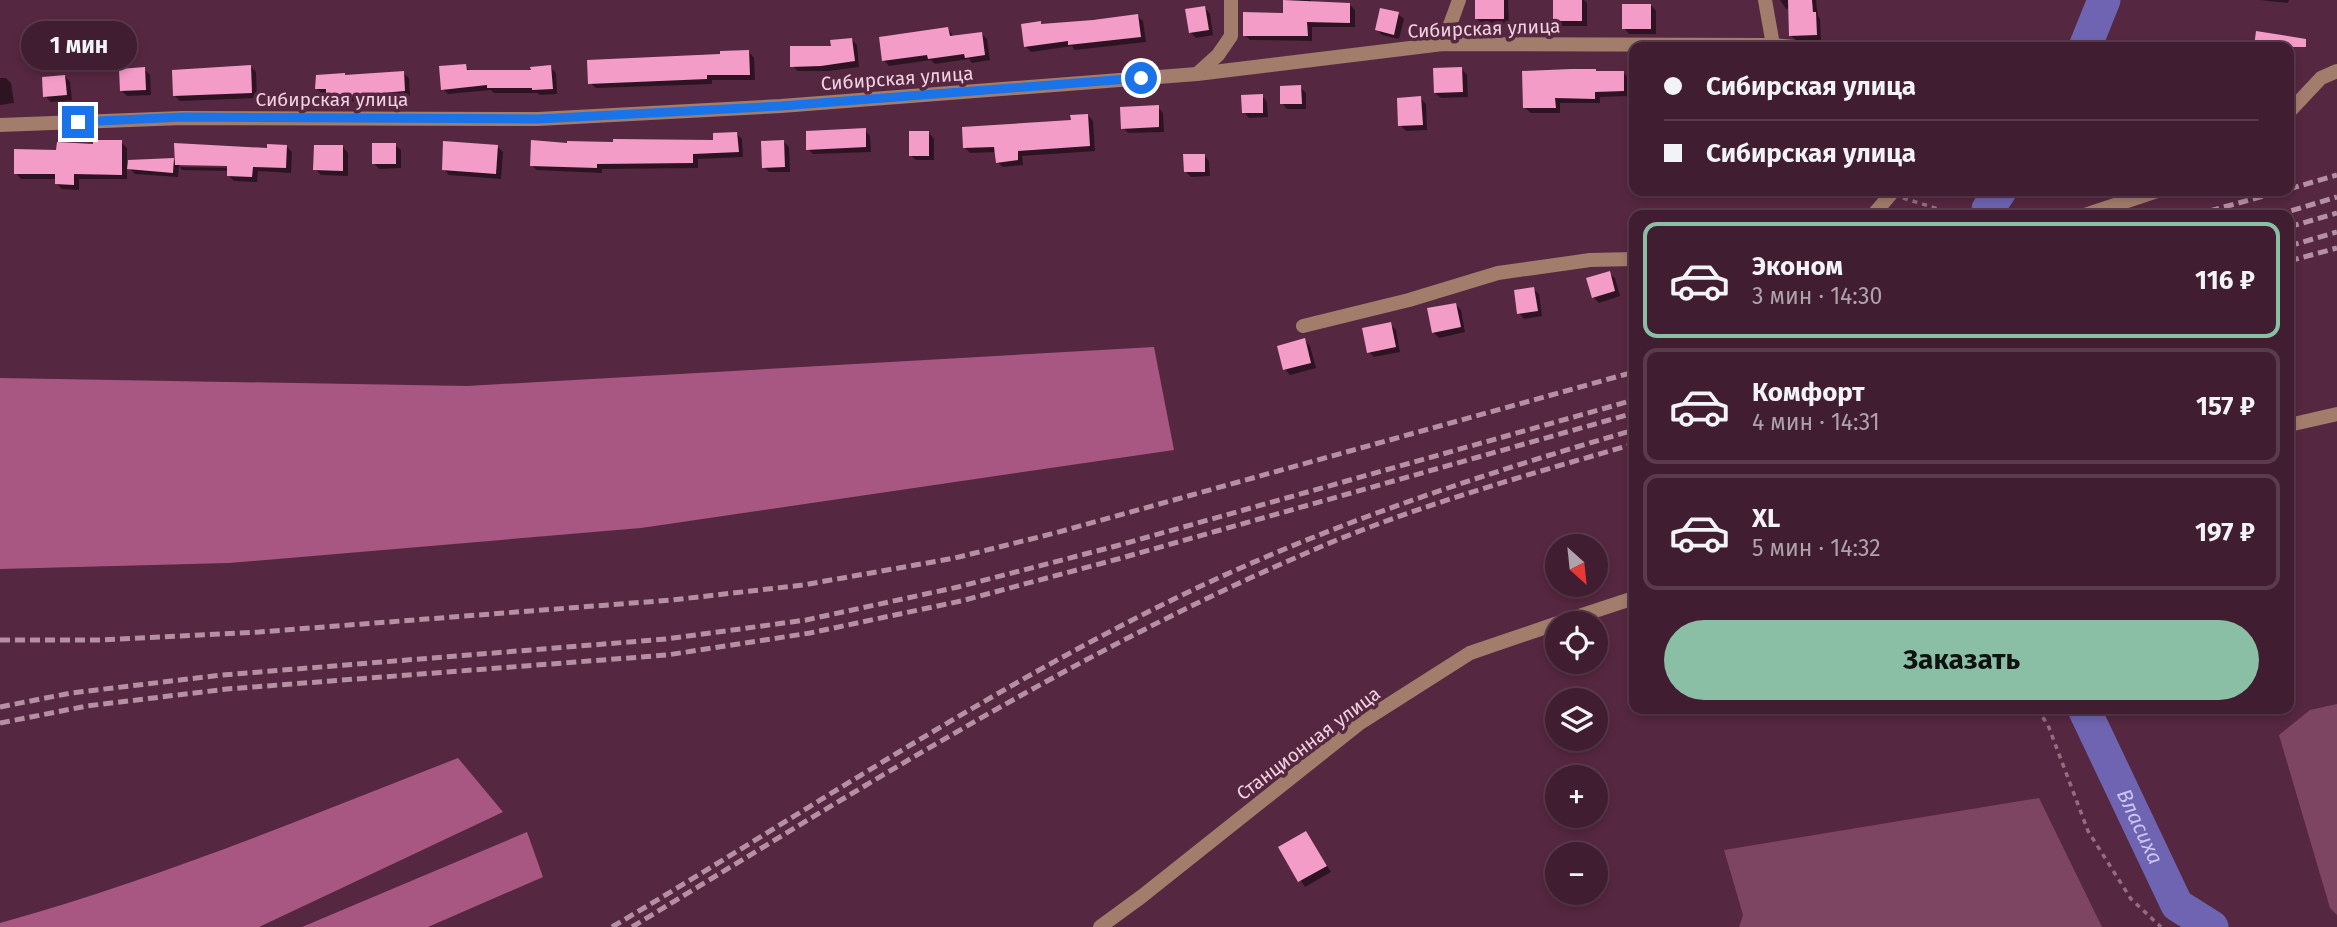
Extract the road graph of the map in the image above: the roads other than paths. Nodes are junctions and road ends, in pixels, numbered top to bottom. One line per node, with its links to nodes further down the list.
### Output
1 (1231, 0): 8 (street)
2 (1459, 0): 5 (street)
3 (1765, 0): 4 (street)
4 (1772, 42)
5 (1443, 44): 6 (street, Сибирская улица); 8 (street, Сибирская улица)
6 (1629, 45)
7 (2337, 71): 9 (street)
8 (1197, 74): 10 (street, Сибирская улица)
9 (2294, 107)
10 (0, 125)
11 (1889, 196): 13 (street)
12 (2142, 196): 14 (street)
13 (1877, 210)
14 (2100, 210)
15 (1629, 259): 16 (street)
16 (1303, 326)
17 (2337, 414): 18 (street)
18 (2294, 424)
19 (1629, 600): 20 (street, Станционная улица)
20 (1594, 611)
21 (1545, 627): 22 (street, Станционная улица)
22 (1100, 927)

